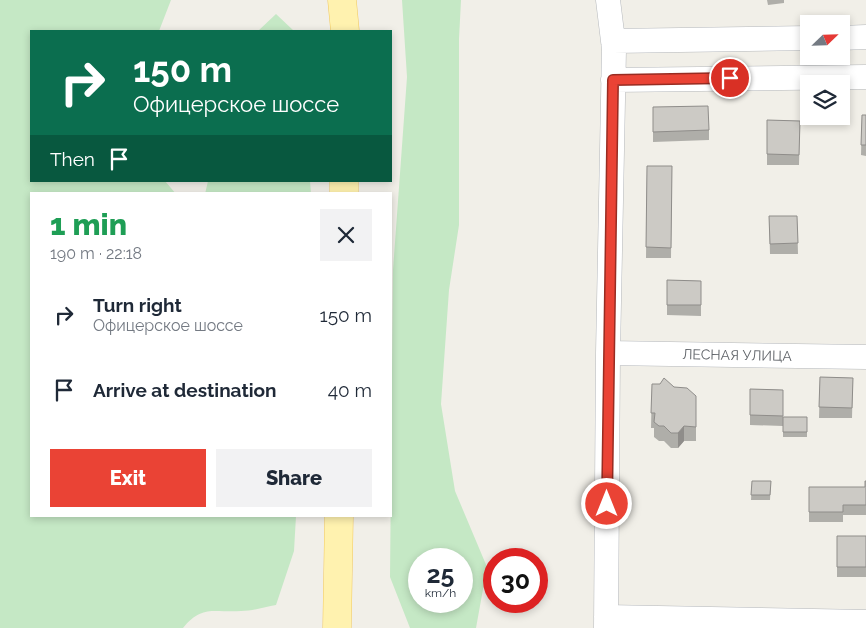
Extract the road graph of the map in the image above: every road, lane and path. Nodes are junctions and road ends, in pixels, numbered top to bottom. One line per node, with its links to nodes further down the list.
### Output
1 (342, 0): 3 (main road)
2 (608, 0): 7 (street)
3 (344, 30)
4 (866, 37): 6 (street)
5 (800, 38): 7 (street)
6 (850, 38)
7 (612, 41): 9 (street)
8 (866, 76): 9 (street)
9 (613, 80): 10 (street)
10 (608, 353): 11 (street, ЛЕСНАЯ УЛИЦА); 14 (street)
11 (866, 356)
12 (339, 517): 15 (main road)
13 (866, 622): 14 (street)
14 (606, 623)
15 (337, 628)

